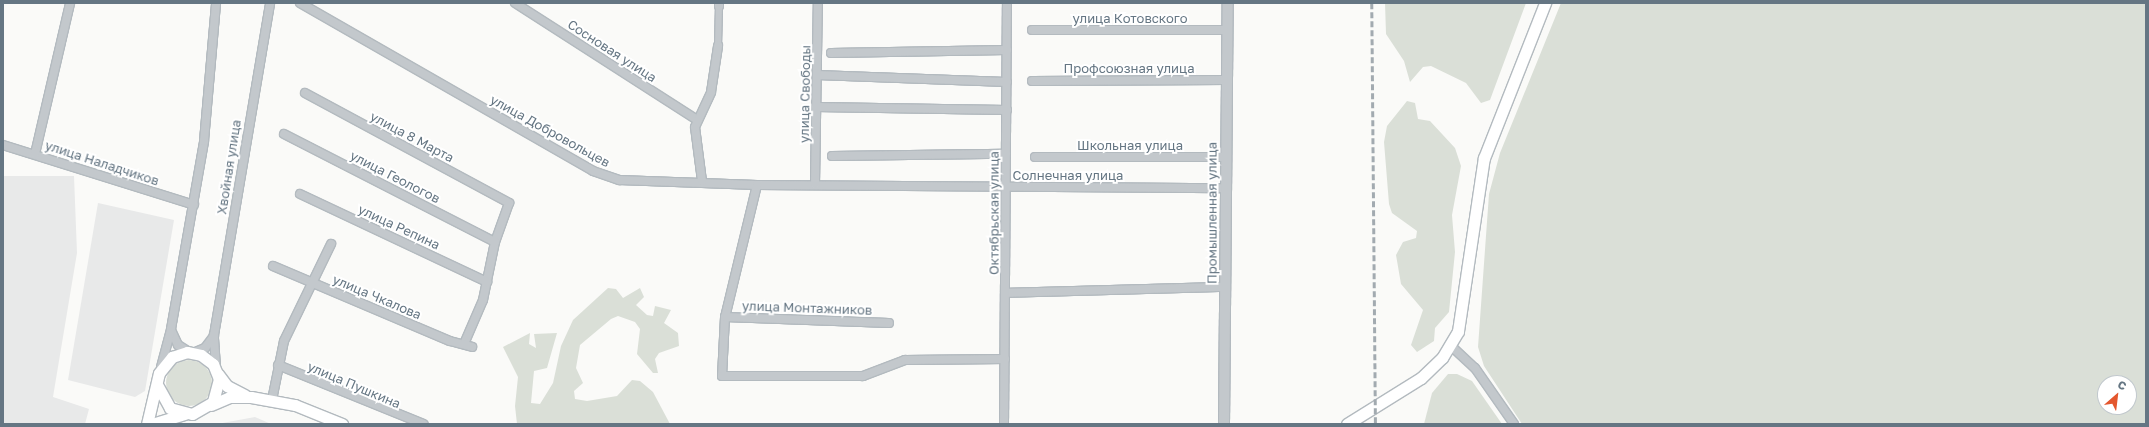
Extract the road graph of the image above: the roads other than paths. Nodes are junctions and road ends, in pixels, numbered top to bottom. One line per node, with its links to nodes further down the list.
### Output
1 (70, 3): 26 (street)
2 (216, 3): 37 (street)
3 (270, 3): 48 (street, Хвойная улица)
4 (300, 3): 31 (street, улица Добровольцев)
5 (515, 3): 23 (street, Сосновая улица)
6 (818, 3): 16 (street, улица Свободы)
7 (1007, 3): 14 (street, Октябрьская улица)
8 (1228, 3): 12 (street, Промышленная улица)
9 (1545, 3): 49 (main road)
10 (719, 5): 13 (street)
11 (1032, 30): 12 (street, улица Котовского)
12 (1227, 30): 17 (street, Промышленная улица)
13 (718, 46): 23 (street)
14 (1007, 50): 15 (street); 19 (street, Октябрьская улица)
15 (831, 53)
16 (817, 75): 19 (street); 21 (street, улица Свободы)
17 (1226, 80): 18 (street, Профсоюзная улица); 30 (street, Промышленная улица)
18 (1032, 81)
19 (1007, 82): 22 (street, Октябрьская улица)
20 (305, 93): 38 (street, улица 8 Марта)
21 (816, 107): 22 (street); 32 (street, улица Свободы)
22 (1007, 110): 27 (street, Октябрьская улица)
23 (696, 118): 31 (street)
24 (284, 134): 38 (street, улица Геологов)
25 (3, 145): 26 (street, улица Наладчиков)
26 (35, 154): 37 (street, улица Наладчиков)
27 (1006, 154): 28 (street); 34 (street, Октябрьская улица)
28 (832, 156)
29 (1035, 157): 30 (street, Школьная улица)
30 (1225, 157): 35 (street, Промышленная улица)
31 (702, 181): 33 (street, улица Добровольцев)
32 (815, 184): 33 (street, улица Добровольцев); 34 (street, Солнечная улица)
33 (757, 185): 45 (street, улица Монтажников)
34 (1006, 187): 35 (street, Солнечная улица); 44 (street, Октябрьская улица)
35 (1224, 188): 43 (street, Промышленная улица)
36 (300, 194): 41 (street, улица Репина)
37 (194, 206): 47 (street)
38 (495, 242): 41 (street)
39 (331, 244): 42 (street)
40 (273, 266): 42 (street, улица Чкалова)
41 (487, 282): 42 (street, улица Чкалова)
42 (313, 283): 52 (street)
43 (1224, 287): 44 (street); 65 (street, Промышленная улица)
44 (1005, 293): 51 (street, Октябрьская улица)
45 (725, 317): 46 (street, улица Монтажников); 51 (street, улица Монтажников)
46 (889, 323)
47 (171, 329): 50 (street); 53 (street)
48 (214, 335): 50 (street); 54 (street, Хвойная улица)
49 (1450, 345): 66 (main road); 67 (street)
50 (191, 352): 53 (main road); 54 (main road)
51 (1005, 359): 64 (street, Октябрьская улица)
52 (278, 365): 57 (street); 63 (street, улица Пушкина)
53 (160, 370): 55 (main road)
54 (217, 373): 56 (main road); 58 (main road)
55 (158, 386): 59 (main road); 60 (main road)
56 (251, 397): 57 (main road); 58 (main road)
57 (272, 400): 62 (main road)
58 (208, 407): 59 (main road)
59 (190, 414): 61 (main road)
60 (147, 424)
61 (152, 424)
62 (342, 424)
63 (423, 424)
64 (1004, 424)
65 (1224, 424)
66 (1347, 424)
67 (1514, 424)

